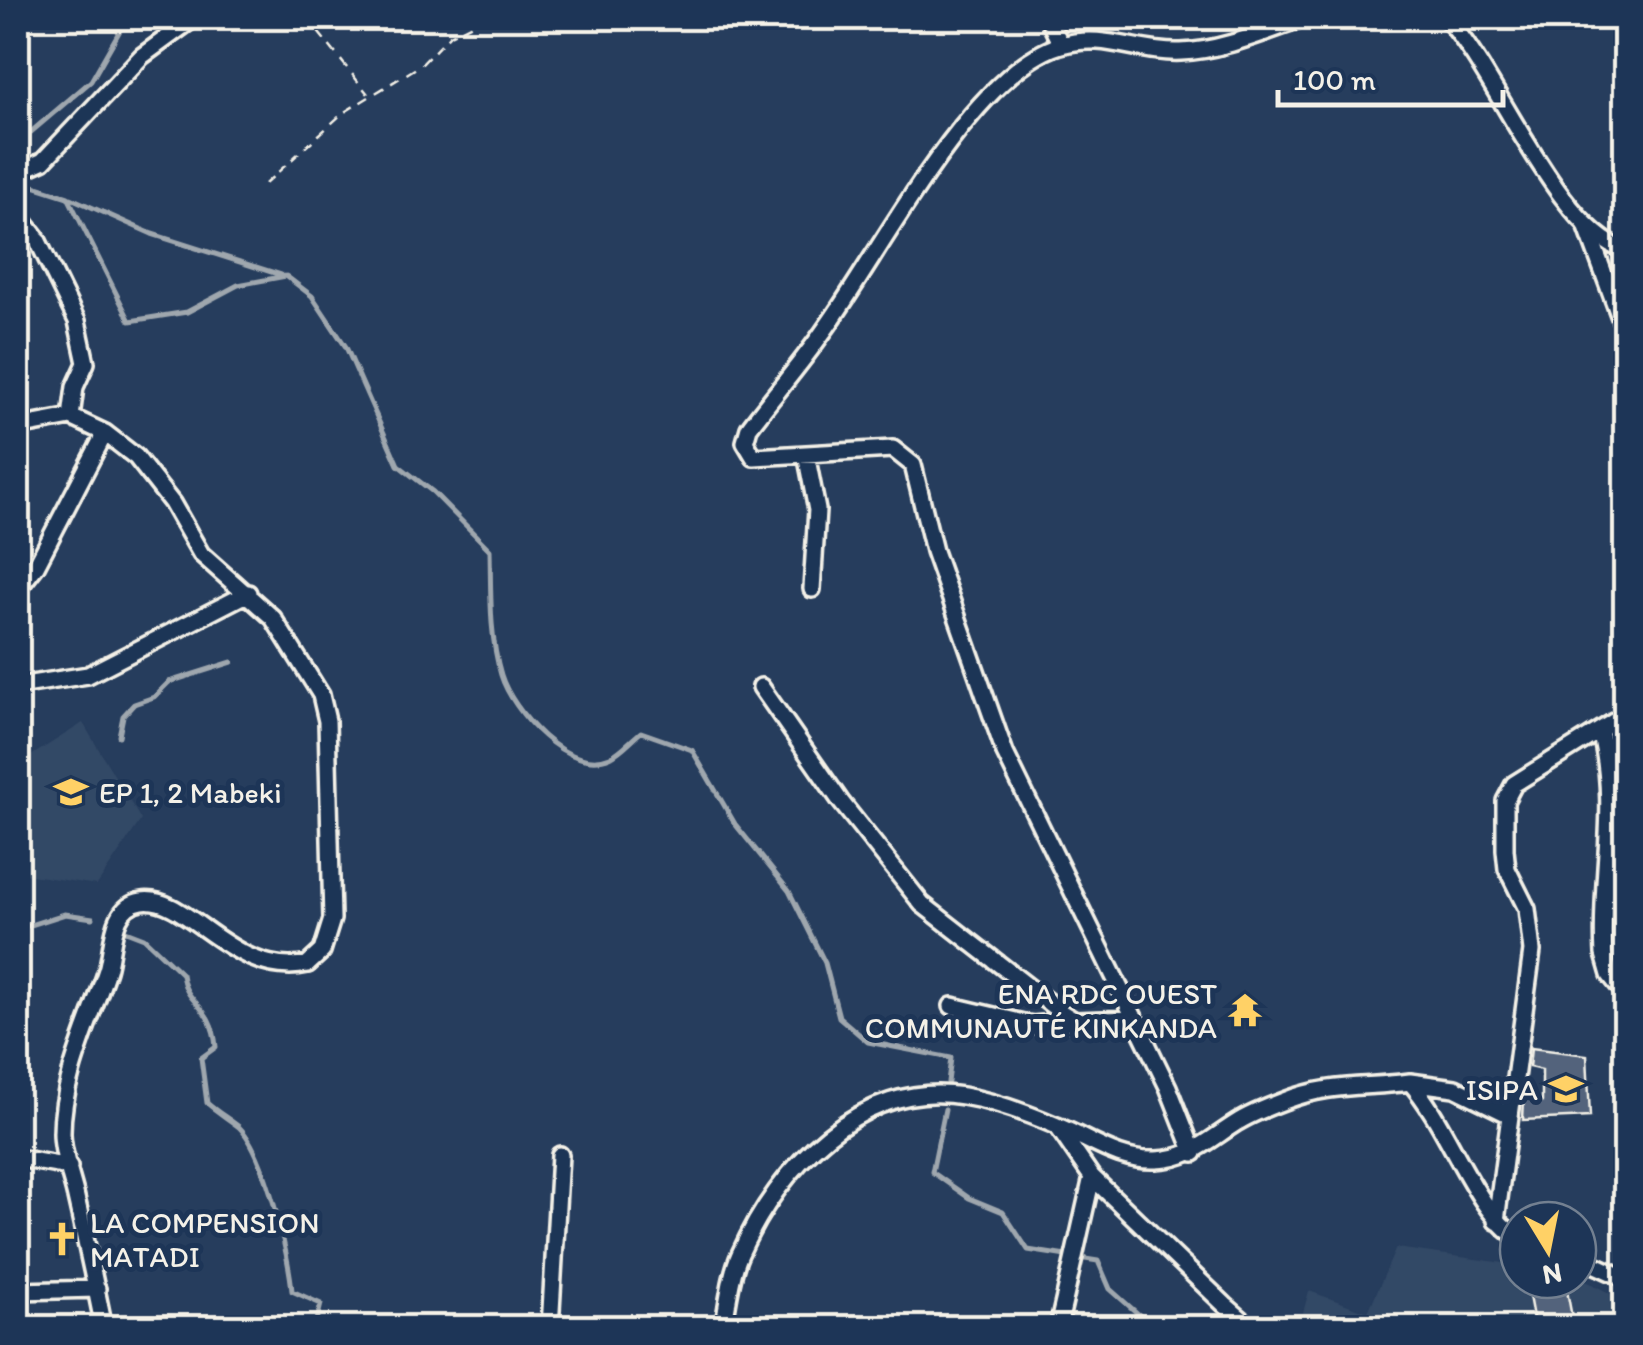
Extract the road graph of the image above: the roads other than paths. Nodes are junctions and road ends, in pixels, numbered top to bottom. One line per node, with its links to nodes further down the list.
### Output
1 (194, 18): 6 (street)
2 (1048, 18): 5 (street)
3 (1305, 18): 5 (street)
4 (1446, 18): 8 (street)
5 (1061, 45): 14 (street)
6 (18, 172)
7 (18, 214): 11 (street)
8 (1586, 225): 9 (street); 10 (street)
9 (1626, 251)
10 (1625, 324)
11 (71, 417): 12 (street); 13 (street)
12 (18, 426)
13 (105, 434): 15 (street); 17 (street)
14 (806, 454): 16 (street); 24 (street)
15 (18, 589)
16 (812, 589)
17 (248, 594): 18 (street); 32 (street)
18 (18, 686)
19 (761, 687): 25 (street)
20 (1626, 714): 21 (street)
21 (1600, 731): 22 (street); 27 (street)
22 (1626, 995)
23 (952, 1006): 25 (street)
24 (1132, 1020): 25 (street); 29 (street)
25 (1075, 1021)
26 (1410, 1082): 27 (street); 29 (street); 34 (street)
27 (1508, 1114): 34 (street)
28 (1057, 1126): 29 (street); 33 (street); 41 (street)
29 (1194, 1153)
30 (560, 1155): 40 (street)
31 (18, 1158): 32 (street)
32 (69, 1168): 37 (street)
33 (1092, 1176): 42 (street); 43 (street)
34 (1496, 1221)
35 (1598, 1266): 36 (street)
36 (1626, 1279)
37 (96, 1289): 38 (street); 39 (street)
38 (18, 1291)
39 (104, 1328)
40 (550, 1328)
41 (723, 1328)
42 (1058, 1328)
43 (1258, 1328)

